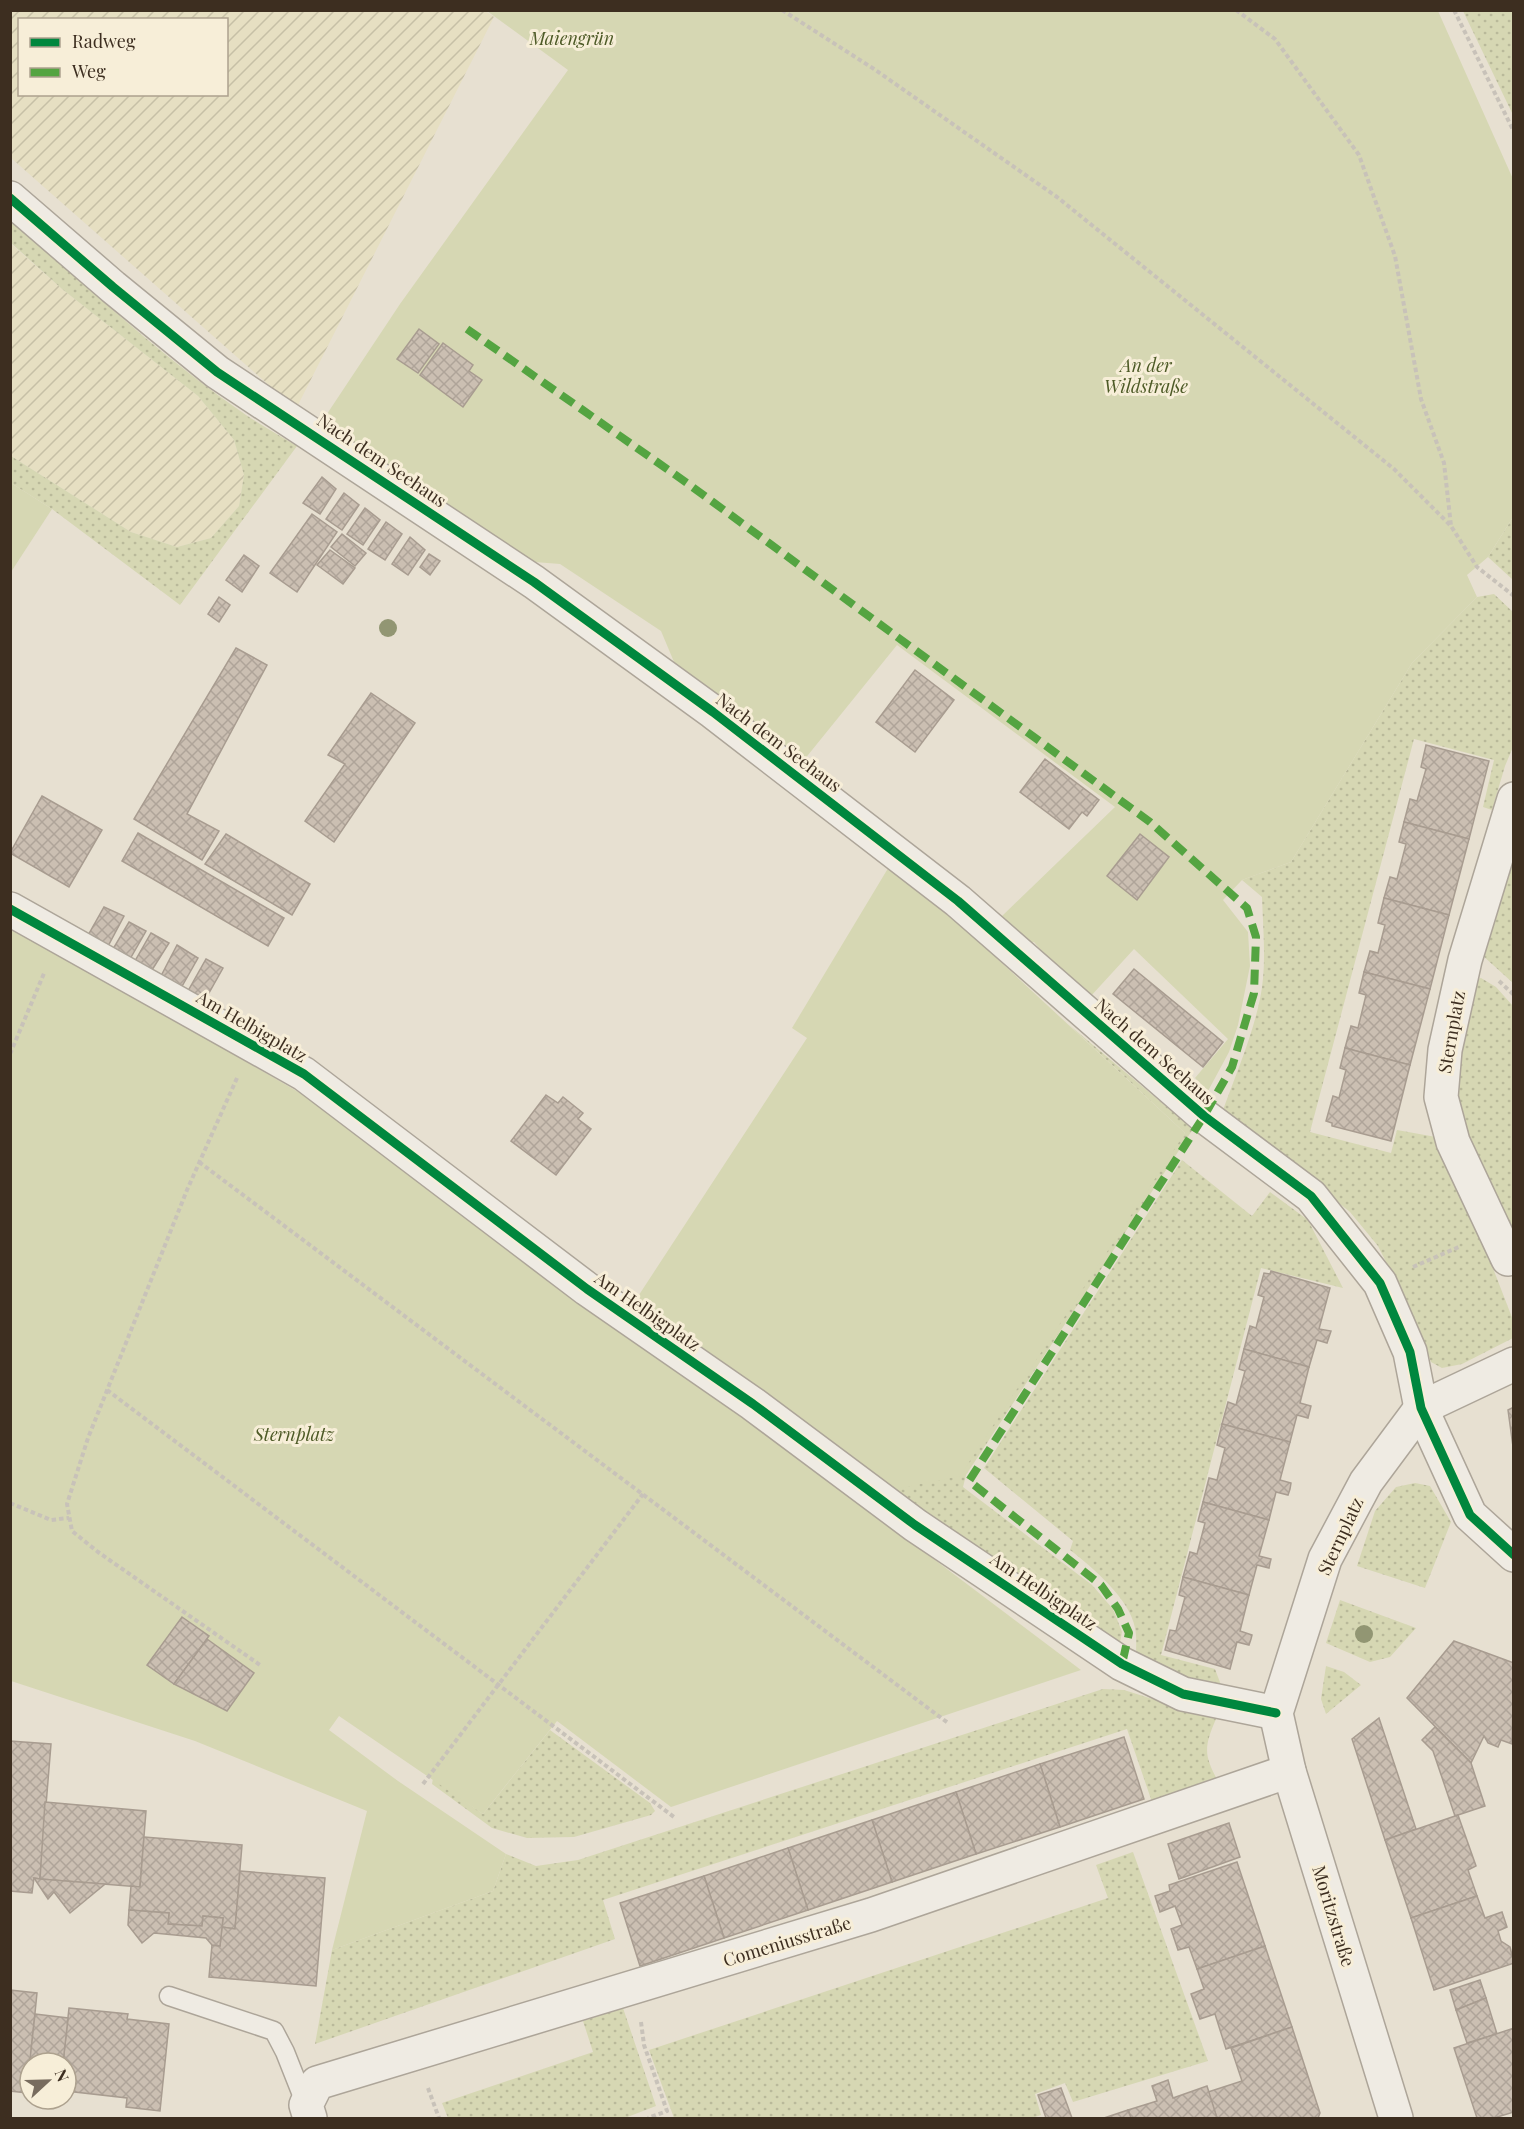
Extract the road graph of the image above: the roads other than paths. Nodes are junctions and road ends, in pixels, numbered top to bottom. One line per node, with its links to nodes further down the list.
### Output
1 (10, 198): 6 (street, Nach dem Seehaus)
2 (1514, 799): 4 (street, Sternplatz)
3 (10, 909): 8 (street, Am Helbigplatz)
4 (1507, 1254)
5 (1514, 1364): 6 (street)
6 (1421, 1408): 7 (street, Nach dem Seehaus); 8 (street, Sternplatz)
7 (1514, 1555)
8 (1276, 1713): 9 (street, Moritzstraße)
9 (1289, 1771): 11 (street, Comeniusstraße); 12 (street, Moritzstraße)
10 (170, 1996): 11 (lane)
11 (308, 2111)
12 (1396, 2118)

